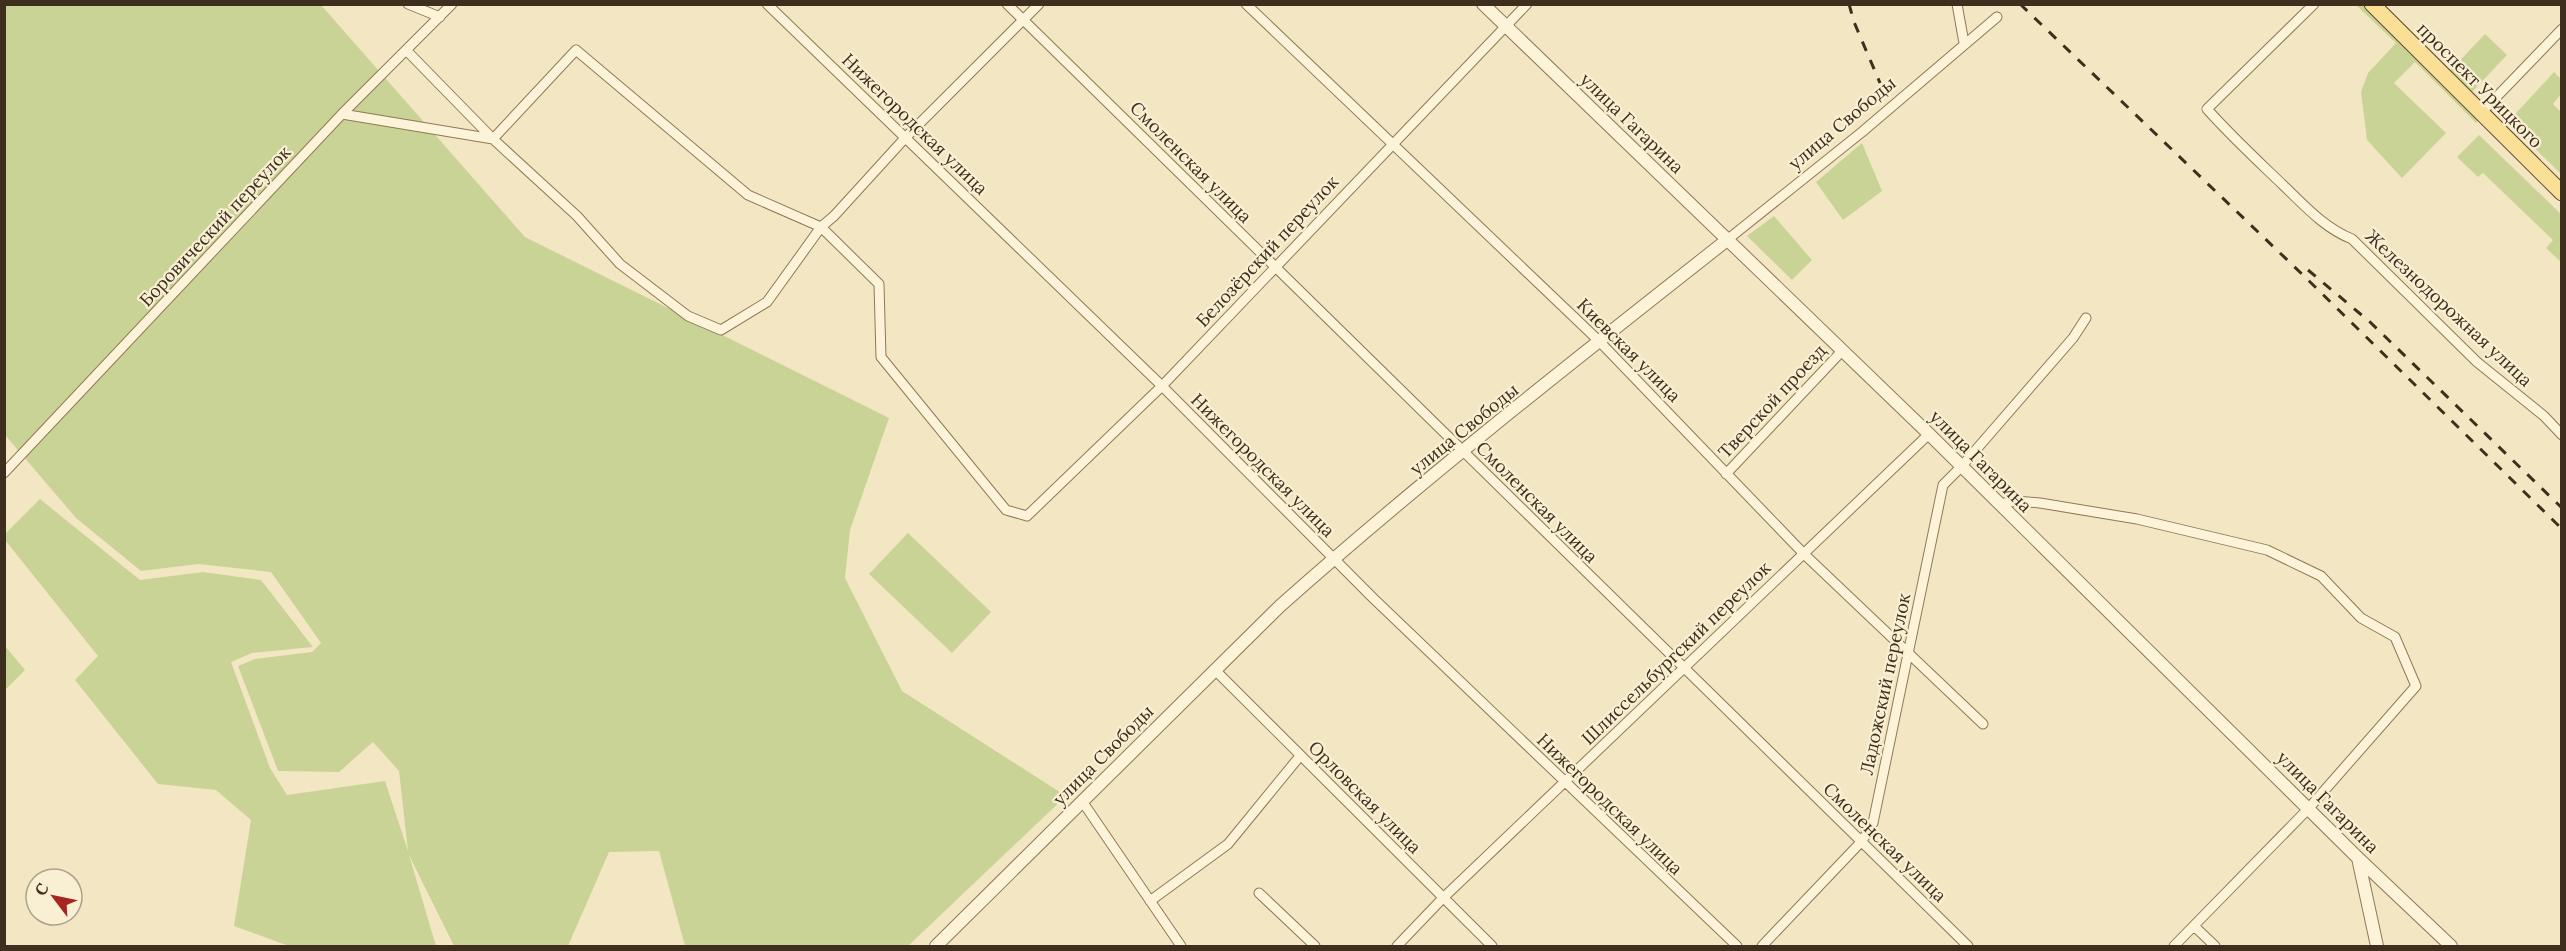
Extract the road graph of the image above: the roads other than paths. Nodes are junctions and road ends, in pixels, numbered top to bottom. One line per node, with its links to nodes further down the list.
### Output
1 (408, 4): 12 (street)
2 (452, 4): 12 (street, Боровический переулок)
3 (767, 4): 21 (street, Нижегородская улица)
4 (1007, 4): 14 (street, Смоленская улица)
5 (1039, 4): 14 (street)
6 (1246, 4): 23 (street, Киевская улица)
7 (1483, 4): 15 (street, улица Гагарина)
8 (1527, 4): 15 (street, Белозёрский переулок)
9 (1957, 4): 17 (street)
10 (2314, 4): 33 (street, Железнодорожная улица)
11 (2372, 4): 20 (main road, проспект Урицкого)
12 (440, 16): 18 (street, Боровический переулок)
13 (1997, 17): 17 (street, улица Свободы)
14 (1024, 21): 21 (street); 27 (street, Смоленская улица)
15 (1506, 28): 23 (street, Белозёрский переулок); 26 (street, улица Гагарина)
16 (2562, 28): 20 (street)
17 (1964, 43): 26 (street, улица Свободы)
18 (407, 51): 19 (street, Боровический переулок); 22 (street)
19 (342, 114): 22 (street); 36 (street, Боровический переулок)
20 (2480, 114): 24 (main road, проспект Урицкого)
21 (906, 137): 25 (street); 31 (street, Нижегородская улица)
22 (493, 139): 25 (street); 25 (street)
23 (1392, 143): 27 (street, Белозёрский переулок); 29 (street, Киевская улица)
24 (2562, 193)
25 (821, 227): 31 (street, Белозёрский переулок)
26 (1727, 240): 29 (street, улица Свободы); 30 (street, улица Гагарина)
27 (1275, 268): 31 (street, Белозёрский переулок); 34 (street, Смоленская улица)
28 (2086, 318): 35 (street, Ладожский переулок)
29 (1599, 341): 34 (street, улица Свободы); 37 (street, Киевская улица)
30 (1842, 351): 32 (street, улица Гагарина); 37 (street, Тверской проезд)
31 (1162, 386): 40 (street, Нижегородская улица)
32 (1929, 434): 35 (street, улица Гагарина); 39 (street, Шлиссельбургский переулок)
33 (2562, 435)
34 (1464, 453): 40 (street, улица Свободы); 42 (street, Смоленская улица)
35 (1961, 467): 38 (street, улица Гагарина); 41 (street, Ладожский переулок)
36 (4, 473)
37 (1726, 474): 39 (street, Киевская улица)
38 (1999, 504): 48 (street, улица Гагарина); 48 (street)
39 (1804, 554): 41 (street, Киевская улица); 42 (street, Шлиссельбургский переулок)
40 (1333, 560): 43 (street, улица Свободы); 46 (street, Нижегородская улица)
41 (1908, 653): 44 (street, Киевская улица); 49 (street, Ладожский переулок)
42 (1683, 669): 46 (street, Шлиссельбургский переулок); 49 (street, Смоленская улица)
43 (1215, 670): 45 (street, Орловская улица); 47 (street, улица Свободы)
44 (1983, 724)
45 (1300, 756): 52 (street, Орловская улица); 53 (street)
46 (1564, 783): 52 (street, Шлиссельбургский переулок); 60 (street, Нижегородская улица)
47 (1082, 801): 53 (street); 55 (street, улица Свободы)
48 (2309, 808): 50 (street, улица Гагарина); 54 (street)
49 (1862, 841): 61 (street, Ладожский переулок); 62 (street, Смоленская улица)
50 (2358, 858): 65 (street); 66 (street, улица Гагарина)
51 (1259, 893): 57 (street)
52 (1442, 898): 58 (street, Шлиссельбургский переулок); 59 (street, Орловская улица)
53 (1150, 901): 56 (street)
54 (2194, 926): 63 (street); 64 (street)
55 (936, 946)
56 (1181, 946)
57 (1315, 946)
58 (1396, 946)
59 (1492, 946)
60 (1737, 946)
61 (1762, 946)
62 (1968, 946)
63 (2174, 946)
64 (2215, 946)
65 (2377, 946)
66 (2451, 946)

